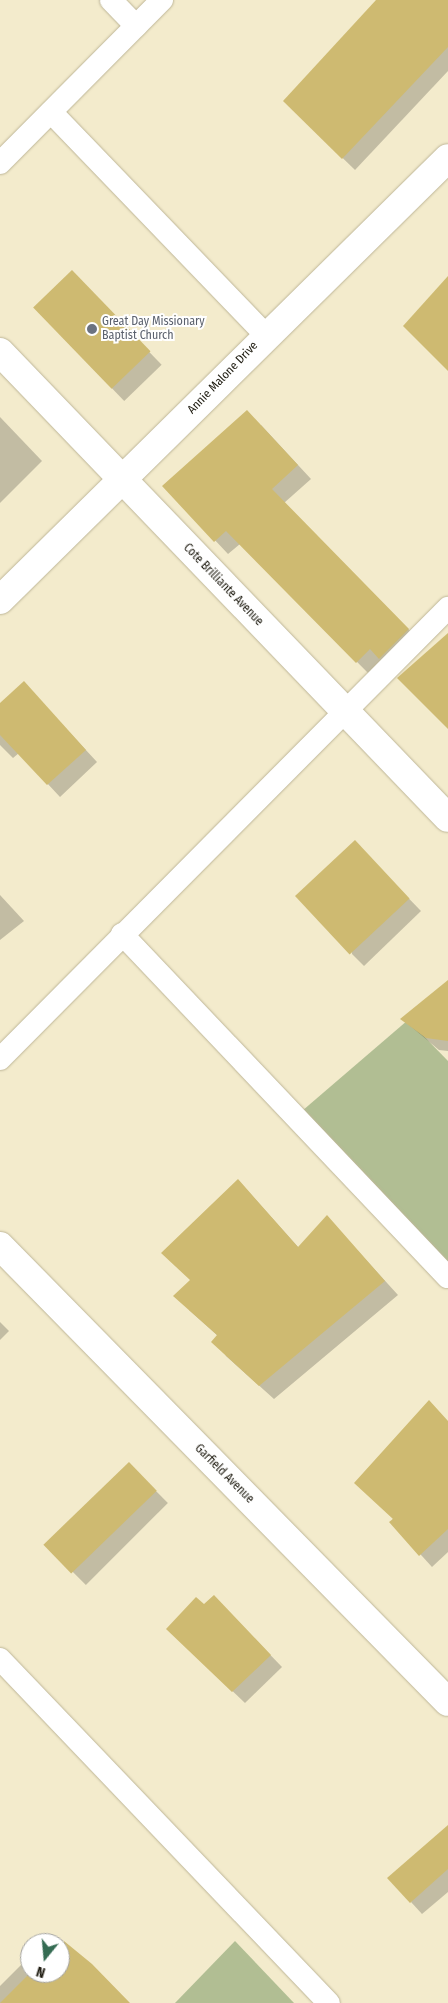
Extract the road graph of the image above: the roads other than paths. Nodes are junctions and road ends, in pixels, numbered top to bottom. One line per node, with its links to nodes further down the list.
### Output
1 (111, 0): 3 (lane)
2 (162, 0): 3 (lane)
3 (136, 26): 4 (lane)
4 (51, 112): 6 (lane); 7 (lane)
5 (448, 158): 7 (street, Annie Malone Drive)
6 (0, 163)
7 (265, 334): 9 (street, Annie Malone Drive)
8 (0, 352): 9 (street, Cote Brilliante Avenue)
9 (123, 480): 10 (street, Annie Malone Drive); 12 (street, Cote Brilliante Avenue)
10 (0, 600)
11 (448, 608): 12 (lane)
12 (343, 710): 13 (street, Cote Brilliante Avenue); 14 (lane)
13 (448, 818)
14 (122, 934): 15 (lane); 17 (lane)
15 (0, 1059)
16 (0, 1246): 19 (street, Garfield Avenue)
17 (448, 1277)
18 (0, 1659): 20 (lane)
19 (448, 1702)
20 (329, 2003)

